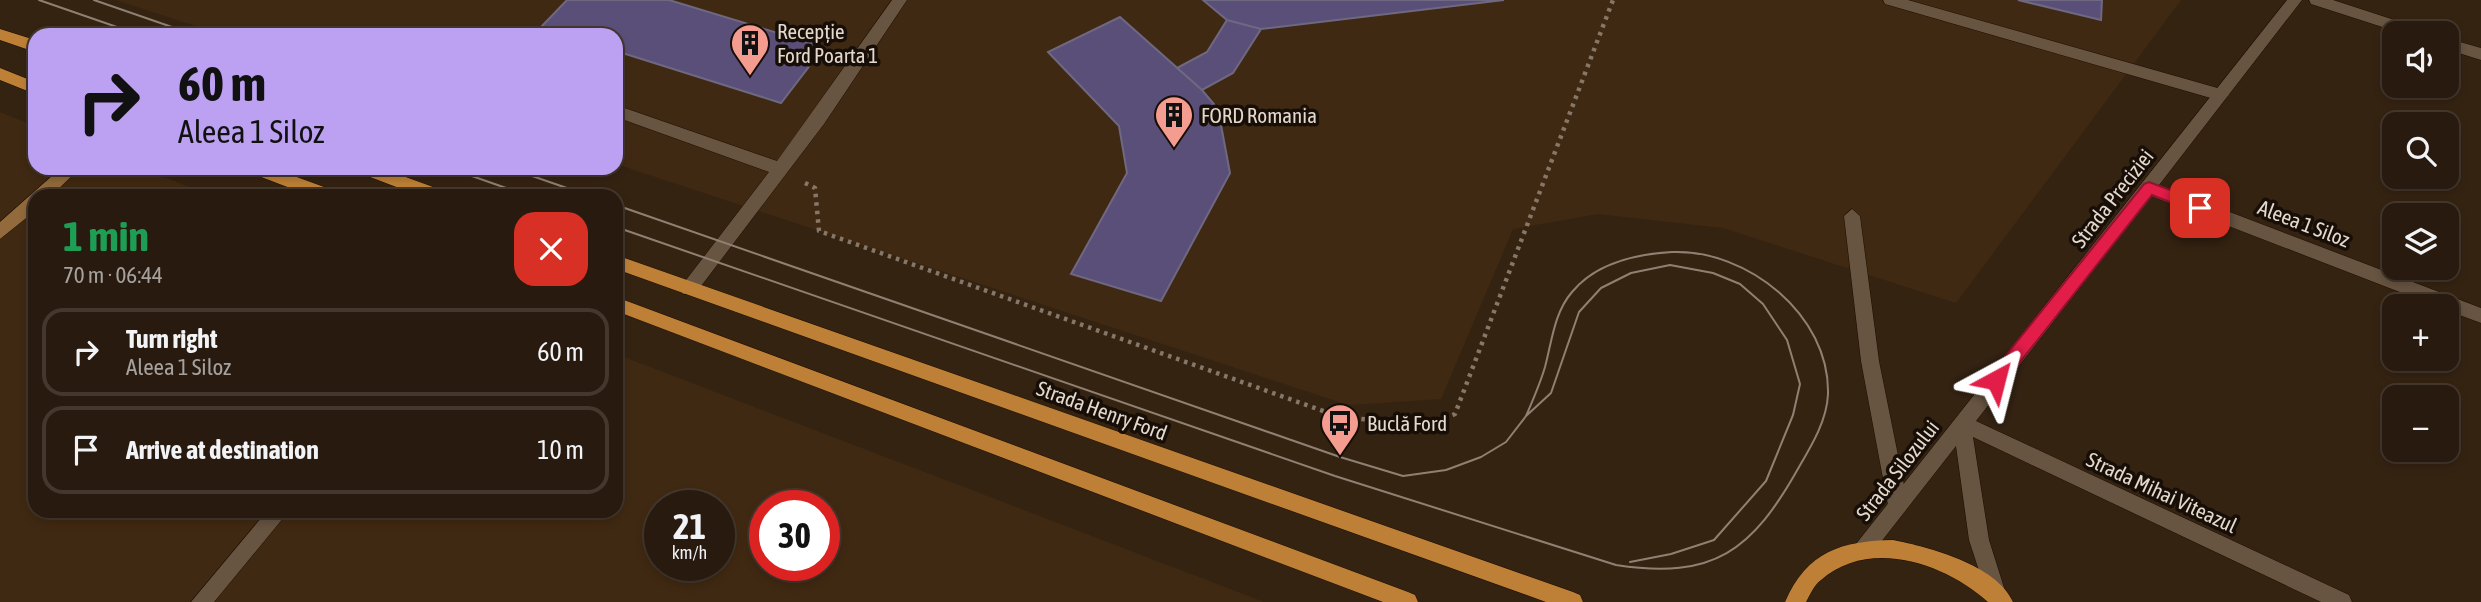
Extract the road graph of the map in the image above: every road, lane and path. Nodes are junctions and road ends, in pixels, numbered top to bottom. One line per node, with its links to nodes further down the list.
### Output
1 (900, 0): 15 (street)
2 (1613, 0): 15 (path)
3 (1890, 0): 13 (street)
4 (2295, 0): 13 (street, Strada Preciziei)
5 (2316, 0): 6 (street)
6 (2382, 22)
7 (0, 34): 8 (main road)
8 (28, 44)
9 (2459, 47): 10 (street)
10 (2481, 54)
11 (0, 74): 12 (main road)
12 (28, 85)
13 (2221, 95): 19 (street, Strada Preciziei)
14 (623, 113): 15 (street)
15 (780, 169): 27 (street)
16 (64, 175): 20 (street)
17 (273, 175): 21 (main road)
18 (382, 175): 22 (main road)
19 (2149, 188): 29 (street, Aleea 1 Siloz); 30 (street, Strada Preciziei)
20 (48, 189)
21 (310, 189)
22 (419, 189)
23 (28, 207): 25 (street)
24 (1852, 216): 31 (street)
25 (0, 232)
26 (623, 265): 27 (main road, Strada Henry Ford)
27 (689, 289): 37 (main road, Strada Henry Ford)
28 (623, 307): 36 (main road)
29 (2481, 316)
30 (1962, 423): 31 (street, Strada Silozului); 34 (street, Strada Silozului); 39 (street, Strada Mihai Viteazul)
31 (1898, 505): 33 (street, Strada Silozului)
32 (273, 518): 35 (street)
33 (1863, 550): 34 (main road); 38 (main road)
34 (1999, 598)
35 (201, 602)
36 (1408, 602)
37 (1573, 602)
38 (1795, 602)
39 (2342, 602)

